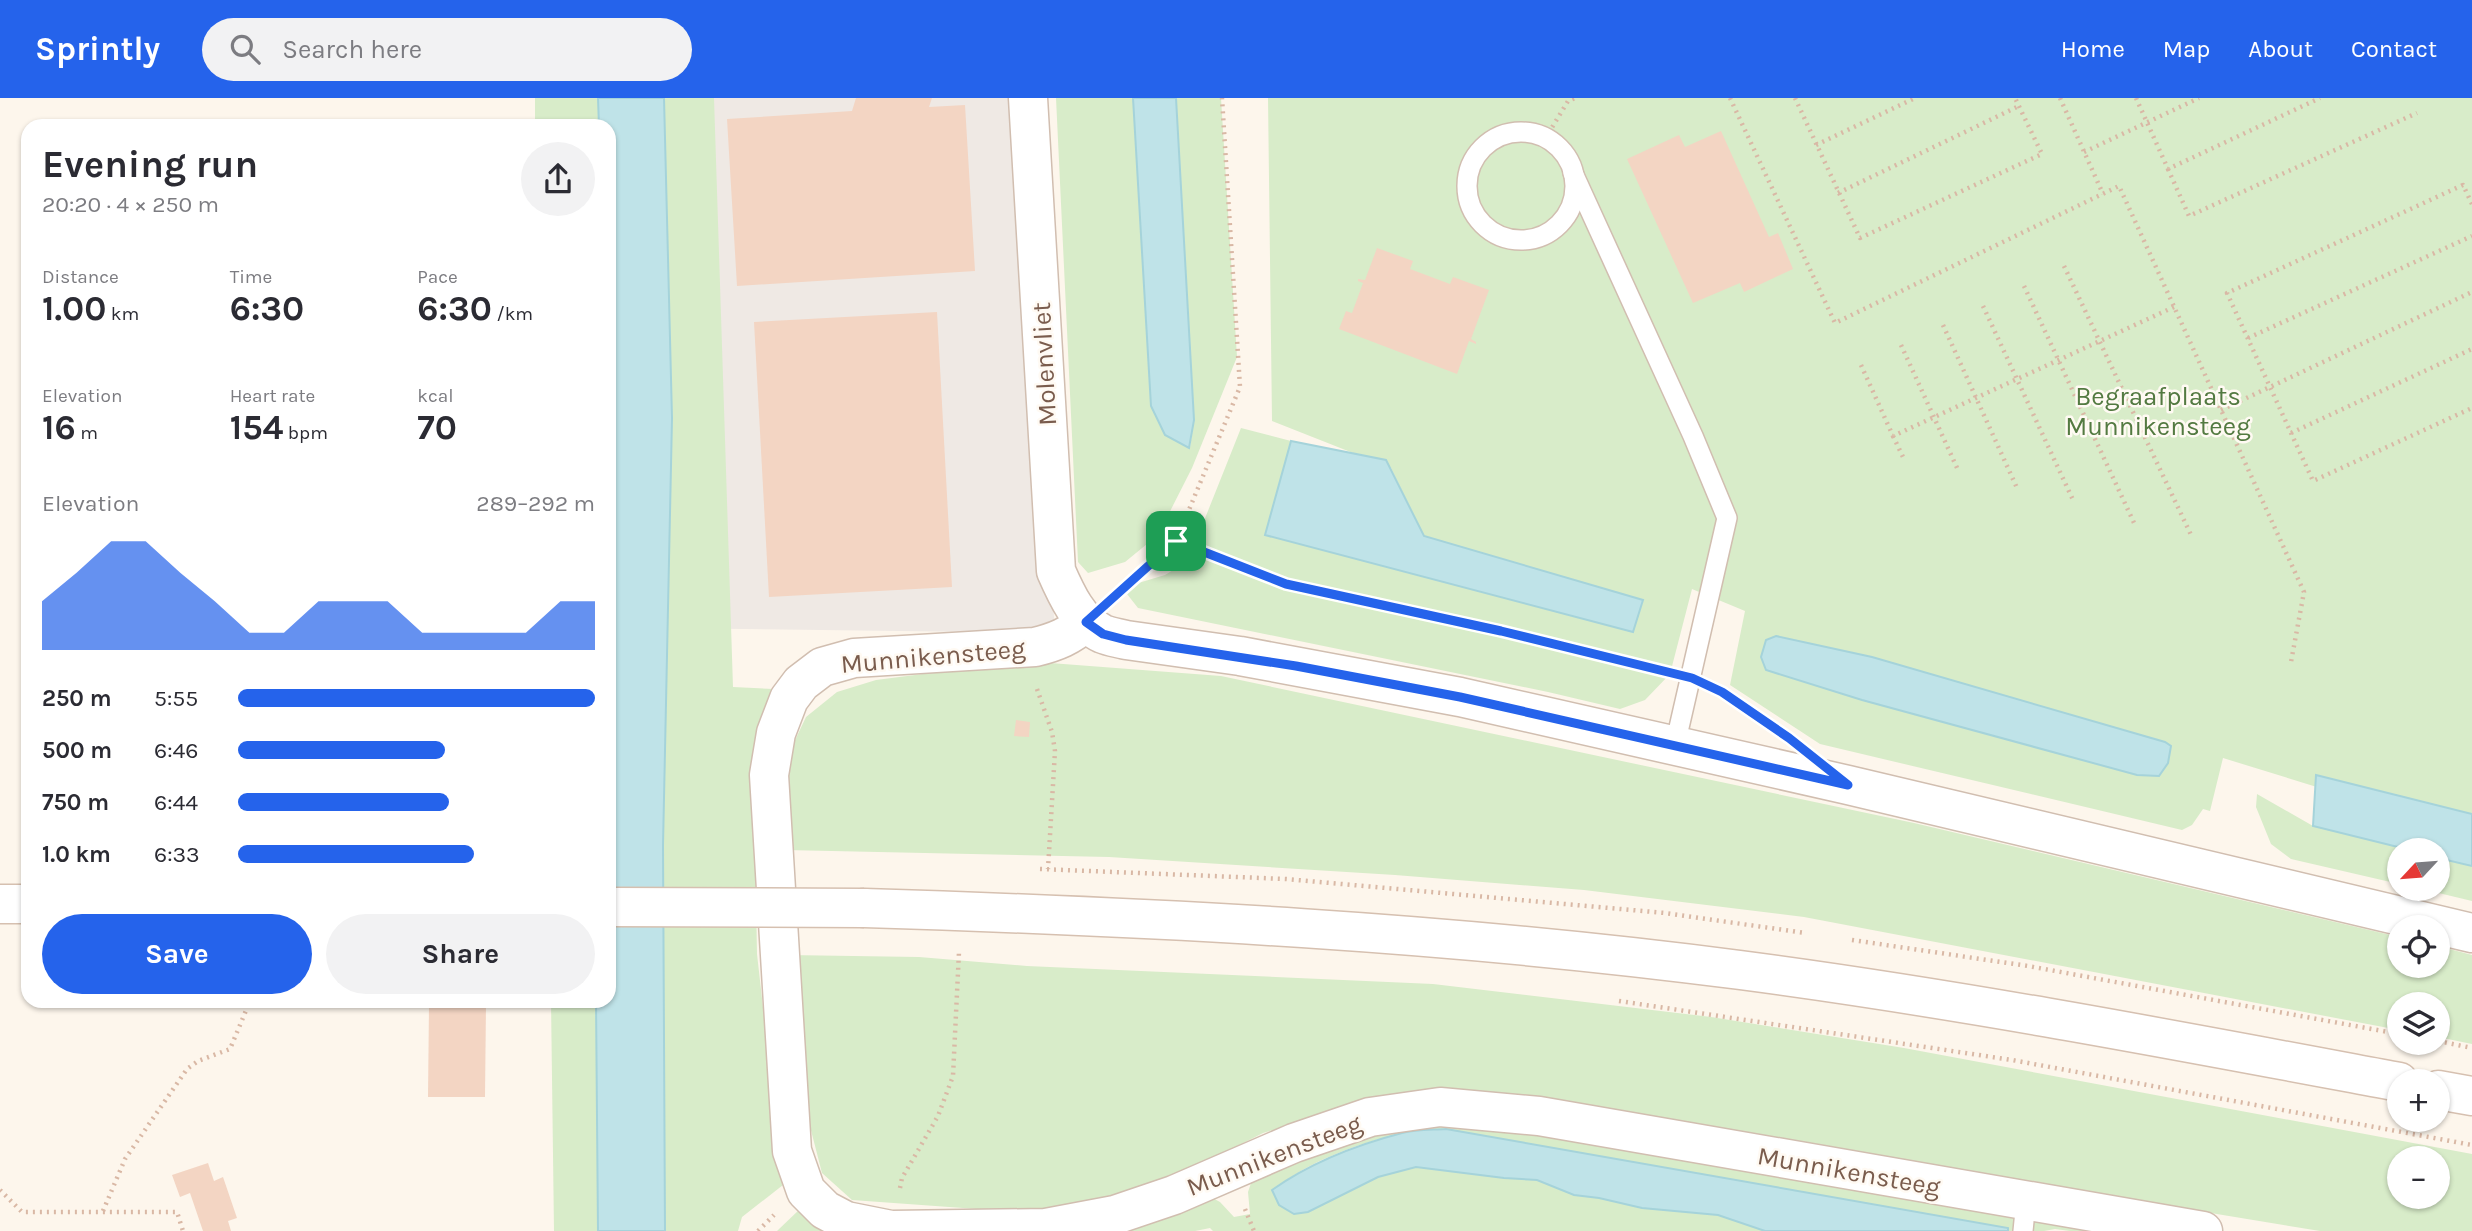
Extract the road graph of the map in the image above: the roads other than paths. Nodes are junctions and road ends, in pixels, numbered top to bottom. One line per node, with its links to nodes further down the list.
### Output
1 (1028, 98): 3 (street, Molenvliet)
2 (1573, 173): 2 (lane); 4 (lane)
3 (1086, 622): 4 (street); 13 (street, Munnikensteeg)
4 (1675, 745): 8 (street)
5 (0, 904): 6 (street)
6 (21, 904)
7 (616, 907): 9 (street, bridge)
8 (2472, 933)
9 (2387, 1080)
10 (2450, 1092): 11 (street)
11 (2472, 1096)
12 (2024, 1221): 13 (street, Munnikensteeg); 14 (street, Munnikensteeg)
13 (891, 1230)
14 (2203, 1231)

